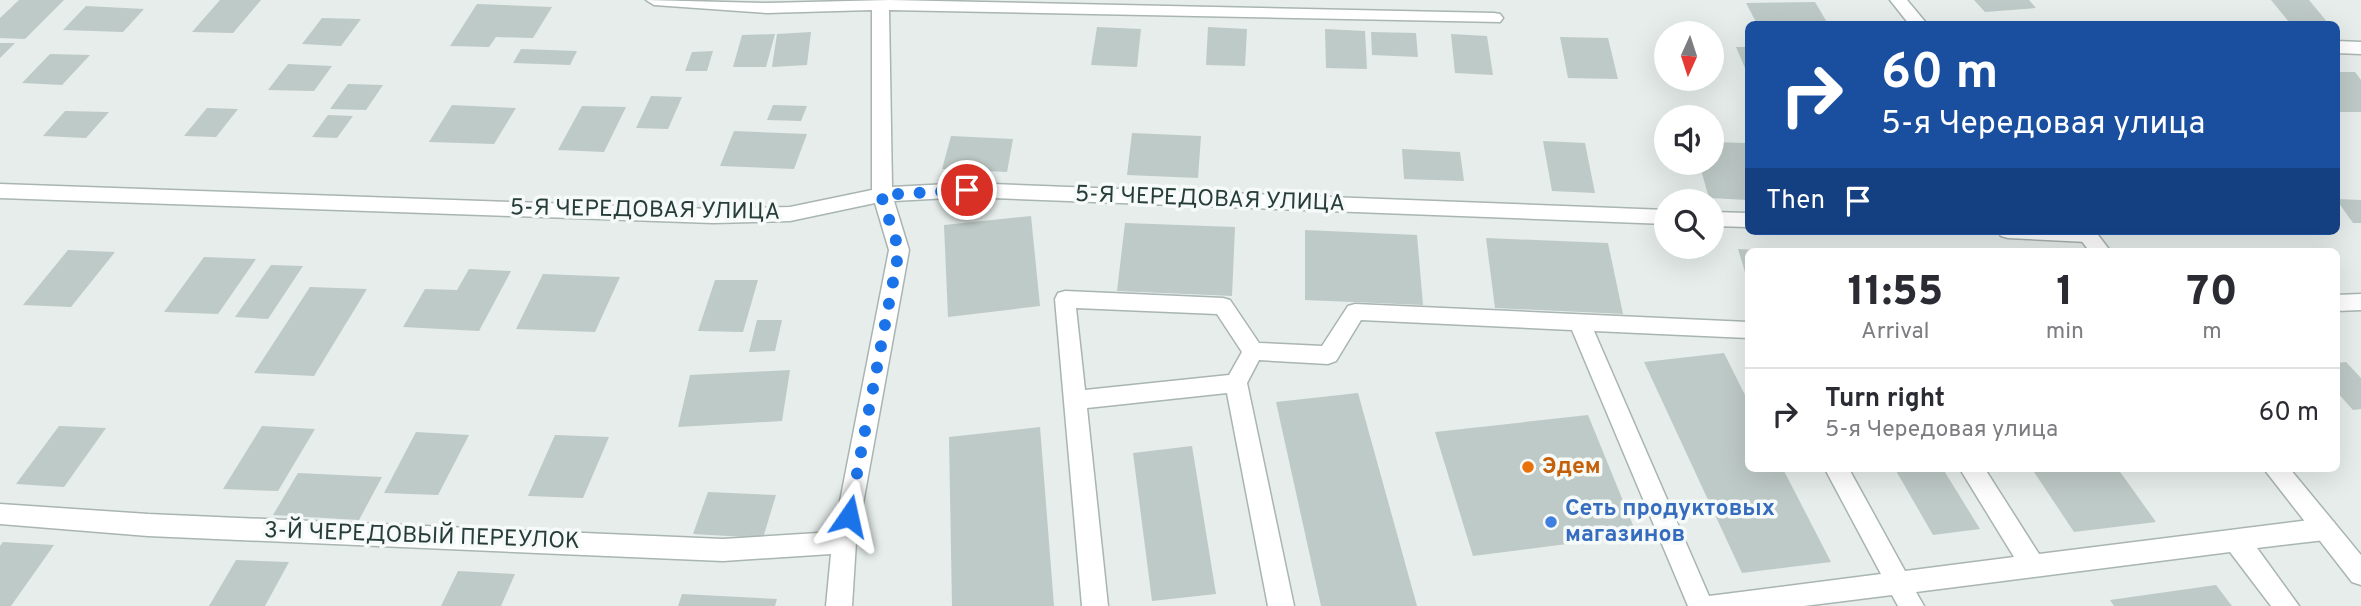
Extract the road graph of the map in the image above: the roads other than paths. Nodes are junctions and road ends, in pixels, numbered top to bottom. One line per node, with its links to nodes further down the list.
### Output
1 (654, 0): 3 (street)
2 (1898, 0): 5 (street)
3 (880, 2): 4 (street); 9 (street)
4 (1494, 18)
5 (1916, 21)
6 (2340, 47): 7 (street)
7 (2361, 48)
8 (0, 191): 9 (street, 5-Я ЧЕРЕДОВАЯ УЛИЦА)
9 (881, 195): 10 (street, 5-Я ЧЕРЕДОВАЯ УЛИЦА); 26 (street)
10 (1654, 217)
11 (1724, 219): 12 (street)
12 (1745, 220)
13 (2361, 302): 14 (street)
14 (2340, 303)
15 (1579, 322): 16 (street); 17 (street); 33 (street)
16 (1745, 330)
17 (1253, 351): 18 (street); 19 (street)
18 (1236, 383): 19 (street); 32 (street)
19 (1075, 400): 31 (street)
20 (1839, 472): 29 (street)
21 (1974, 472): 27 (street)
22 (2278, 472): 24 (street)
23 (0, 514): 26 (street, 3-Й ЧЕРЕДОВЫЙ ПЕРЕУЛОК)
24 (2325, 529): 25 (street); 28 (street)
25 (2236, 540): 27 (street); 36 (street)
26 (844, 542): 30 (street)
27 (2032, 565): 29 (street)
28 (2361, 574)
29 (1898, 582): 34 (street); 35 (street)
30 (839, 606)
31 (1095, 606)
32 (1281, 606)
33 (1701, 606)
34 (1713, 606)
35 (1911, 606)
36 (2287, 606)

